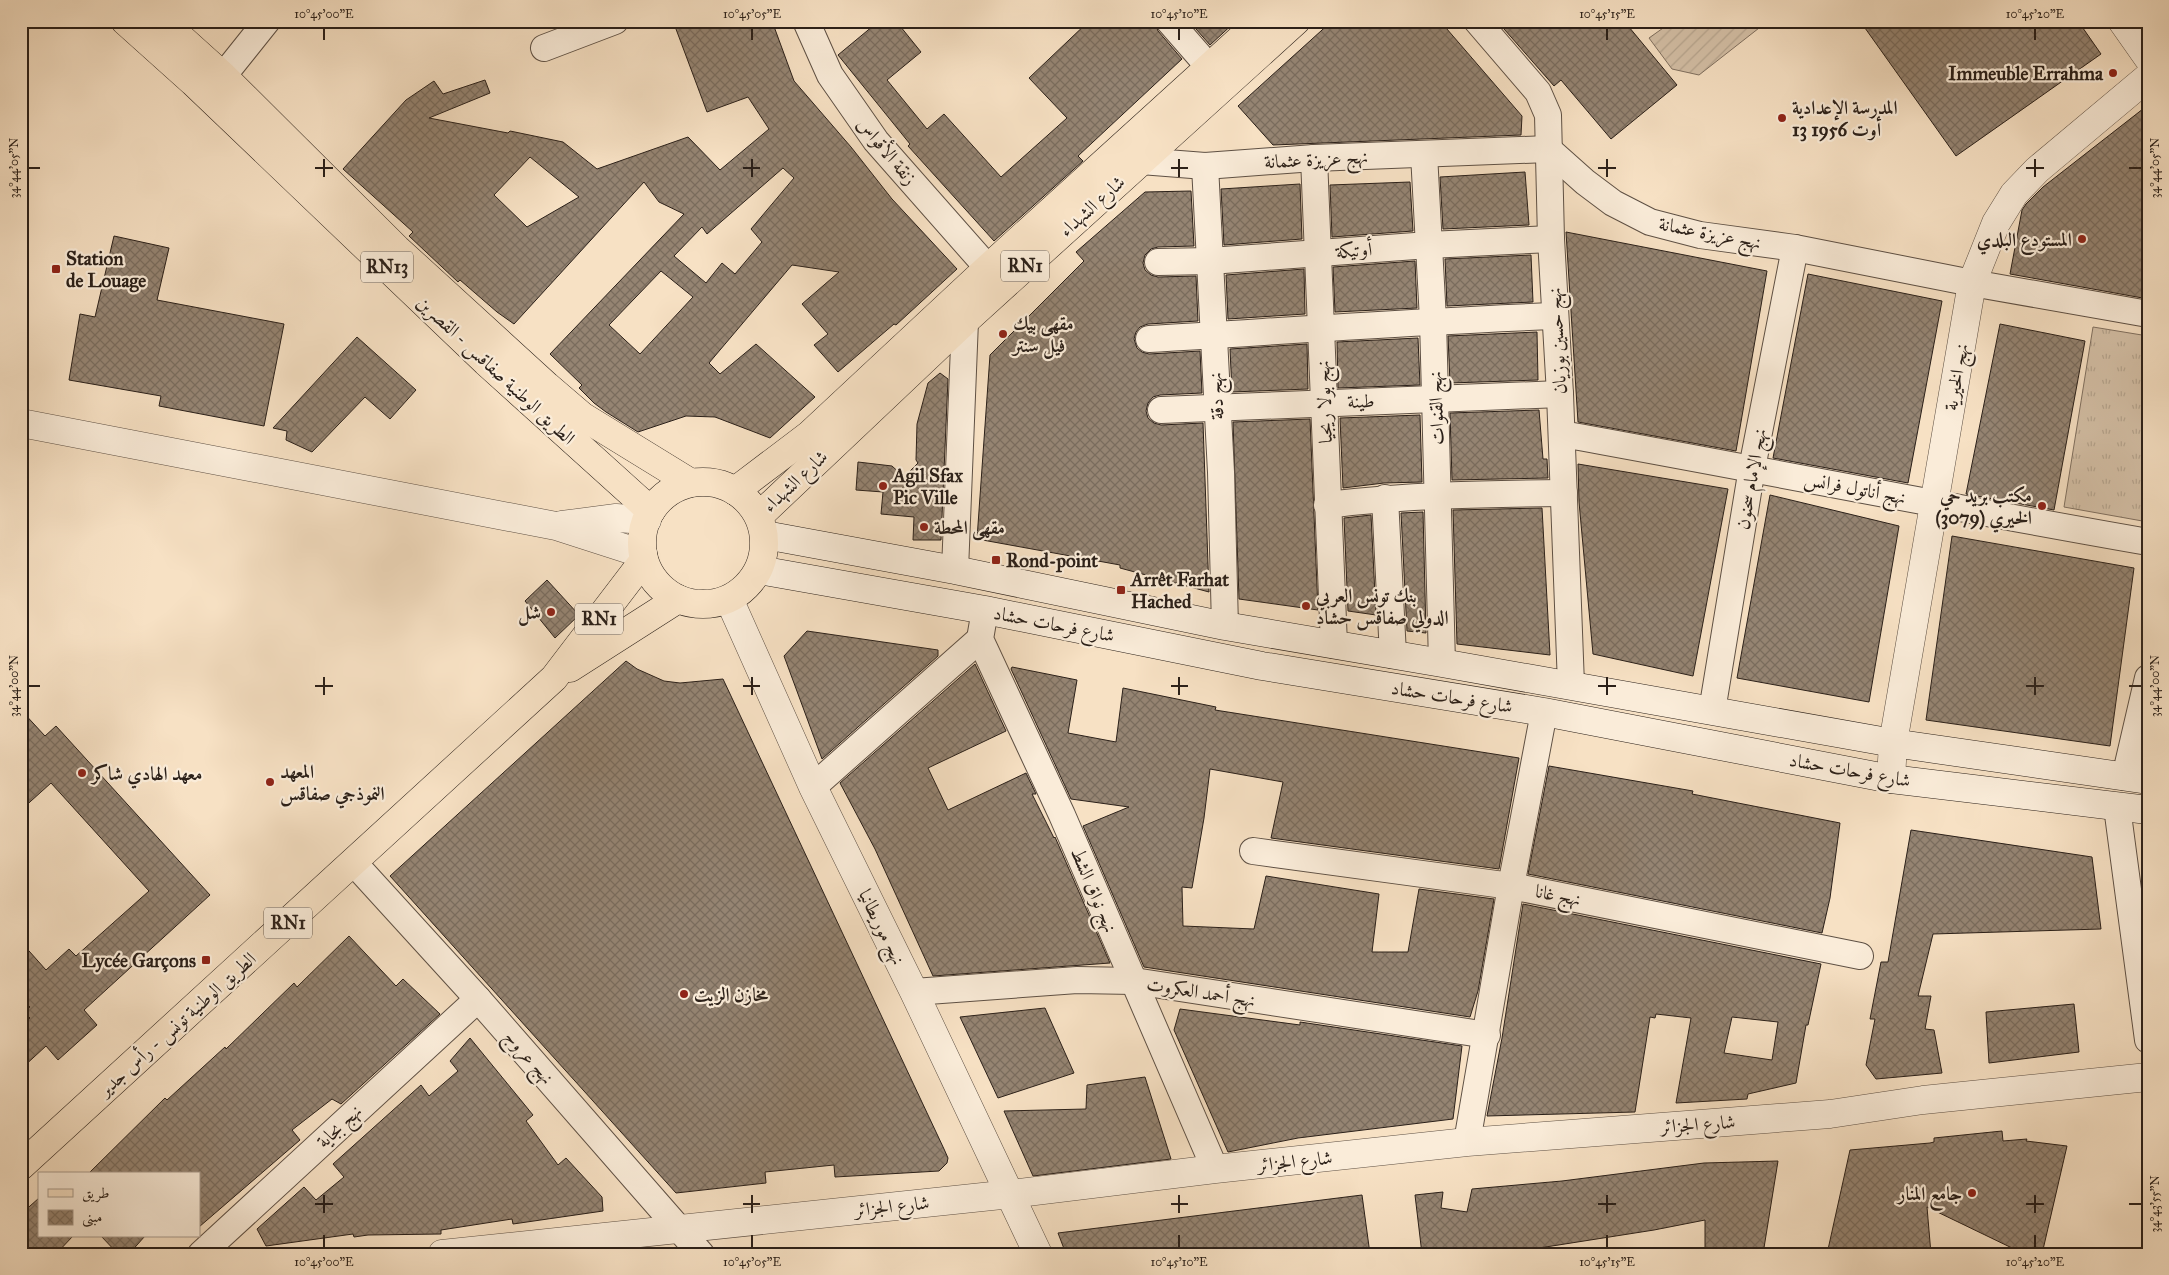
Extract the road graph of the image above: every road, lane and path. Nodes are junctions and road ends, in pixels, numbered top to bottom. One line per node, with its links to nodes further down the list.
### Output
1 (125, 21): 51 (main road, الطريق الوطنية صفاقس - القصرين / RN13)
2 (162, 21): 14 (main road, الطريق الوطنية صفاقس - القصرين / RN13)
3 (267, 21): 14 (street)
4 (616, 21): 11 (street)
5 (806, 21): 27 (street, زنقة الأقواس)
6 (1169, 21): 13 (street)
7 (1260, 21): 13 (main road, شارع الشهداء / RN1)
8 (1296, 21): 19 (main road, شارع الشهداء / RN1)
9 (1477, 21): 16 (street, نهج حسين بوزيان)
10 (2122, 21): 12 (street)
11 (544, 48)
12 (2148, 58)
13 (1210, 68): 27 (main road, شارع الشهداء / RN1)
14 (223, 76): 44 (main road, الطريق الوطنية صفاقس - القصرين / RN13)
15 (2148, 77): 28 (street, نهج الخيرية)
16 (1548, 149): 17 (street, نهج عزيزة عثمانة); 21 (street, نهج حسين بوزيان); 23 (street, نهج عزيزة عثمانة)
17 (1424, 154): 18 (street, نهج عزيزة عثمانة); 22 (street, نهج القنوات)
18 (1314, 158): 20 (street, نهج عزيزة عثمانة); 24 (street, نهج بولا ريجيا)
19 (1141, 161): 20 (street, نهج عزيزة عثمانة); 32 (main road, شارع الشهداء / RN1)
20 (1205, 166): 26 (street, نهج دقة)
21 (1551, 240): 22 (street, أوتيكة); 30 (street, نهج حسين بوزيان)
22 (1429, 246): 24 (street, أوتيكة); 31 (street, نهج القنوات)
23 (1795, 248): 28 (street, نهج عزيزة عثمانة); 43 (street, نهج الإمام سحنون)
24 (1317, 253): 26 (street, أوتيكة); 33 (street, نهج بولا ريجيا)
25 (1158, 262): 26 (street, أوتيكة)
26 (1210, 262): 34 (street, نهج دقة)
27 (988, 268): 45 (main road, شارع الشهداء / RN1)
28 (1972, 284): 29 (street, نهج عزيزة عثمانة); 49 (street, نهج الخيرية)
29 (2148, 314)
30 (1555, 316): 31 (street); 36 (street, نهج حسين بوزيان)
31 (1433, 320): 33 (street); 37 (street, نهج القنوات)
32 (965, 321): 53 (main road, شارع الشهداء / RN1); 57 (street)
33 (1321, 329): 34 (street); 38 (street, نهج بولا ريجيا)
34 (1214, 335): 35 (street); 39 (street, نهج دقة)
35 (1149, 339)
36 (1560, 394): 37 (street, طينة); 42 (street, نهج حسين بوزيان)
37 (1435, 398): 38 (street, طينة); 47 (street, نهج القنوات)
38 (1326, 403): 39 (street, طينة); 50 (street, نهج بولا ريجيا)
39 (1216, 408): 40 (street, طينة); 61 (street, نهج دقة)
40 (1161, 410)
41 (21, 423): 52 (street)
42 (1562, 434): 43 (street, نهج أناتول فرانس); 46 (street, نهج حسين بوزيان)
43 (1752, 468): 49 (street, نهج أناتول فرانس); 69 (street, نهج الإمام سحنون)
44 (691, 483): 45 (main road); 51 (main road)
45 (735, 491): 53 (main road)
46 (1564, 493): 47 (street); 68 (street, نهج حسين بوزيان)
47 (1438, 495): 48 (street); 65 (street, نهج القنوات)
48 (1385, 498): 50 (street); 64 (street)
49 (1934, 504): 54 (street, نهج أناتول فرانس); 71 (street, نهج الخيرية)
50 (1327, 506): 63 (street, نهج بولا ريجيا)
51 (649, 516): 52 (street); 55 (main road)
52 (556, 526): 55 (street)
53 (762, 526): 56 (main road); 57 (street, شارع فرحات حشاد)
54 (2148, 542)
55 (643, 557): 58 (main road); 66 (main road, الطريق الوطنية تونس - رأس جدير / RN1)
56 (759, 570): 59 (main road); 60 (street, شارع فرحات حشاد)
57 (955, 570): 61 (street, شارع فرحات حشاد)
58 (678, 599): 59 (main road); 66 (main road, الطريق الوطنية تونس - رأس جدير / RN1)
59 (729, 599): 74 (street, نهج موريطانيا)
60 (985, 610): 62 (street); 70 (street, شارع فرحات حشاد)
61 (1225, 626): 63 (street, شارع فرحات حشاد)
62 (980, 640): 74 (street); 81 (street, نهج نواق الشط)
63 (1334, 645): 64 (street, شارع فرحات حشاد)
64 (1393, 655): 65 (street, شارع فرحات حشاد)
65 (1442, 663): 68 (street, شارع فرحات حشاد)
66 (554, 678): 78 (main road, الطريق الوطنية تونس - رأس جدير / RN1)
67 (2148, 678): 73 (street)
68 (1571, 685): 69 (street, شارع فرحات حشاد)
69 (1712, 711): 71 (street, شارع فرحات حشاد)
70 (1544, 712): 72 (street, شارع فرحات حشاد); 79 (street)
71 (1893, 743): 72 (street, نهج الخيرية); 73 (street, شارع فرحات حشاد)
72 (1891, 779): 75 (street, شارع فرحات حشاد)
73 (2136, 779)
74 (813, 787): 82 (street, نهج موريطانيا)
75 (2117, 807): 76 (street, شارع فرحات حشاد); 85 (street)
76 (2148, 810)
77 (1253, 851): 79 (street, نهج غانا)
78 (354, 863): 83 (street, نهج عروج); 88 (main road, الطريق الوطنية تونس - رأس جدير / RN1)
79 (1511, 886): 80 (street, نهج غانا); 84 (street)
80 (1860, 956)
81 (1134, 981): 82 (street, نهج أحمد العكروت); 84 (street, نهج أحمد العكروت); 89 (street, نهج نواق الشط)
82 (914, 992): 90 (street, نهج موريطانيا)
83 (478, 999): 91 (street, نهج عروج); 92 (street, نهج بجاية)
84 (1486, 1035): 87 (street)
85 (2148, 1040)
86 (2148, 1077): 87 (street, شارع الجزائر)
87 (1466, 1142): 89 (street, شارع الجزائر)
88 (21, 1166)
89 (1215, 1169): 90 (street, شارع الجزائر)
90 (1011, 1194): 91 (street, شارع الجزائر); 95 (street, نهج موريطانيا)
91 (677, 1229): 93 (street, شارع الجزائر); 94 (street, نهج عروج)
92 (201, 1254)
93 (442, 1254)
94 (701, 1254)
95 (1038, 1254)

